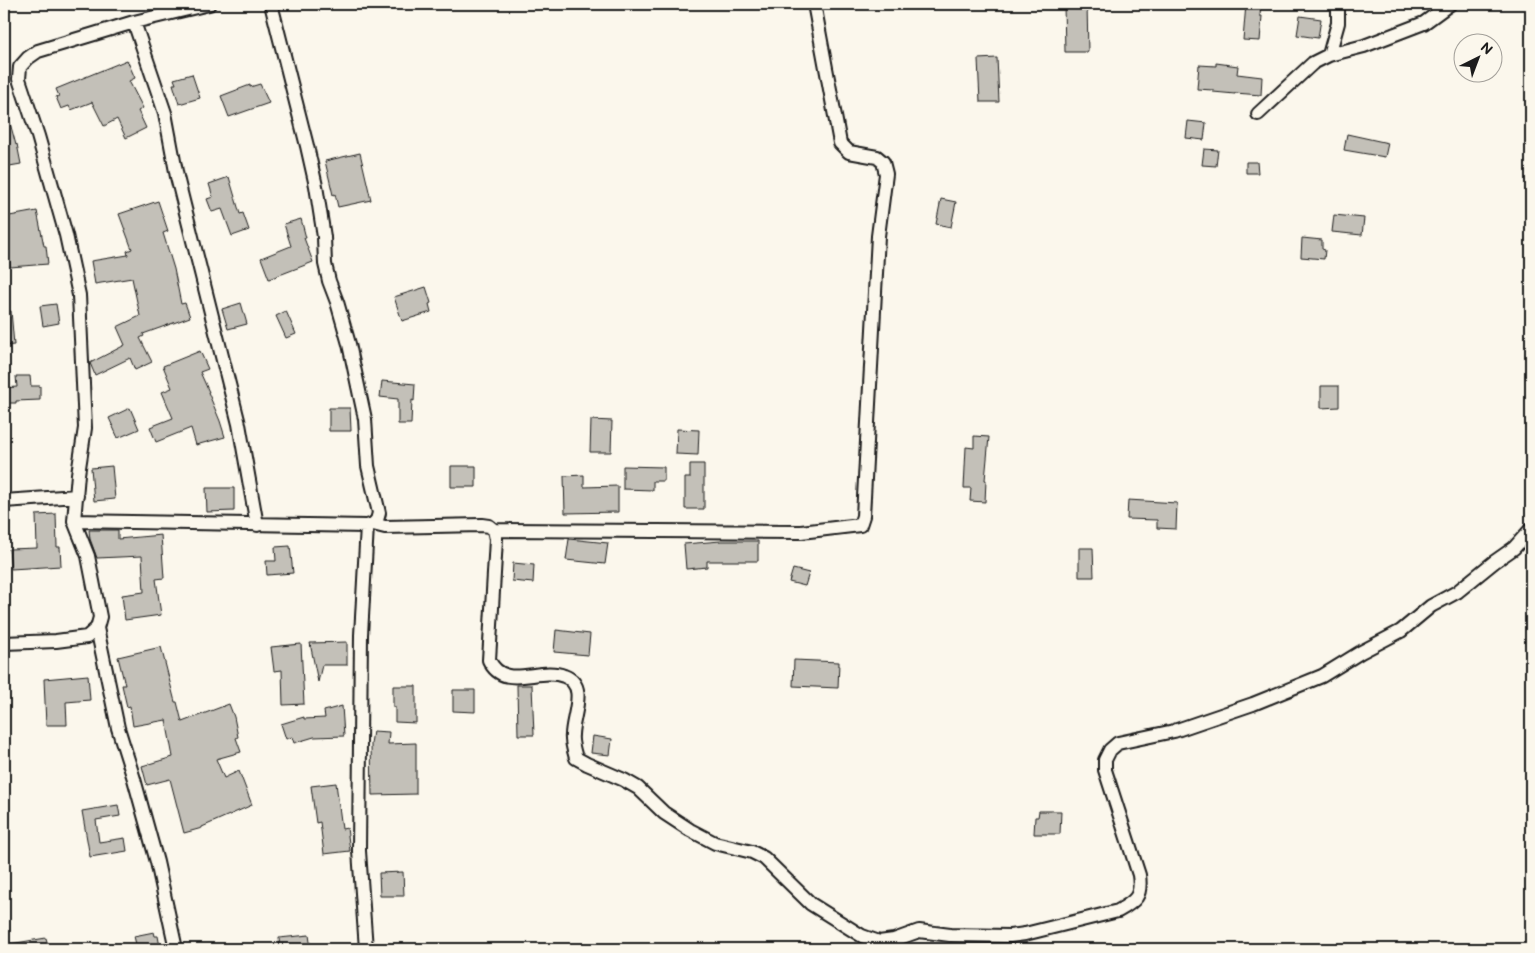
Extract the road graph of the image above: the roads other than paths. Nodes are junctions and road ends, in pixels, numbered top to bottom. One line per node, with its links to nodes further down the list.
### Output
1 (208, 4): 6 (street)
2 (271, 4): 13 (street)
3 (816, 4): 15 (street)
4 (1338, 4): 7 (street)
5 (1450, 4): 7 (street)
6 (134, 22): 9 (street); 12 (street)
7 (1329, 55): 8 (street)
8 (1258, 114)
9 (77, 496): 10 (street); 11 (street)
10 (4, 501)
11 (74, 521): 12 (street); 16 (street)
12 (257, 525): 13 (street)
13 (370, 525): 15 (street); 19 (street)
14 (1531, 529): 15 (street)
15 (494, 530)
16 (97, 628): 17 (street); 18 (street)
17 (4, 643)
18 (176, 949)
19 (366, 949)

